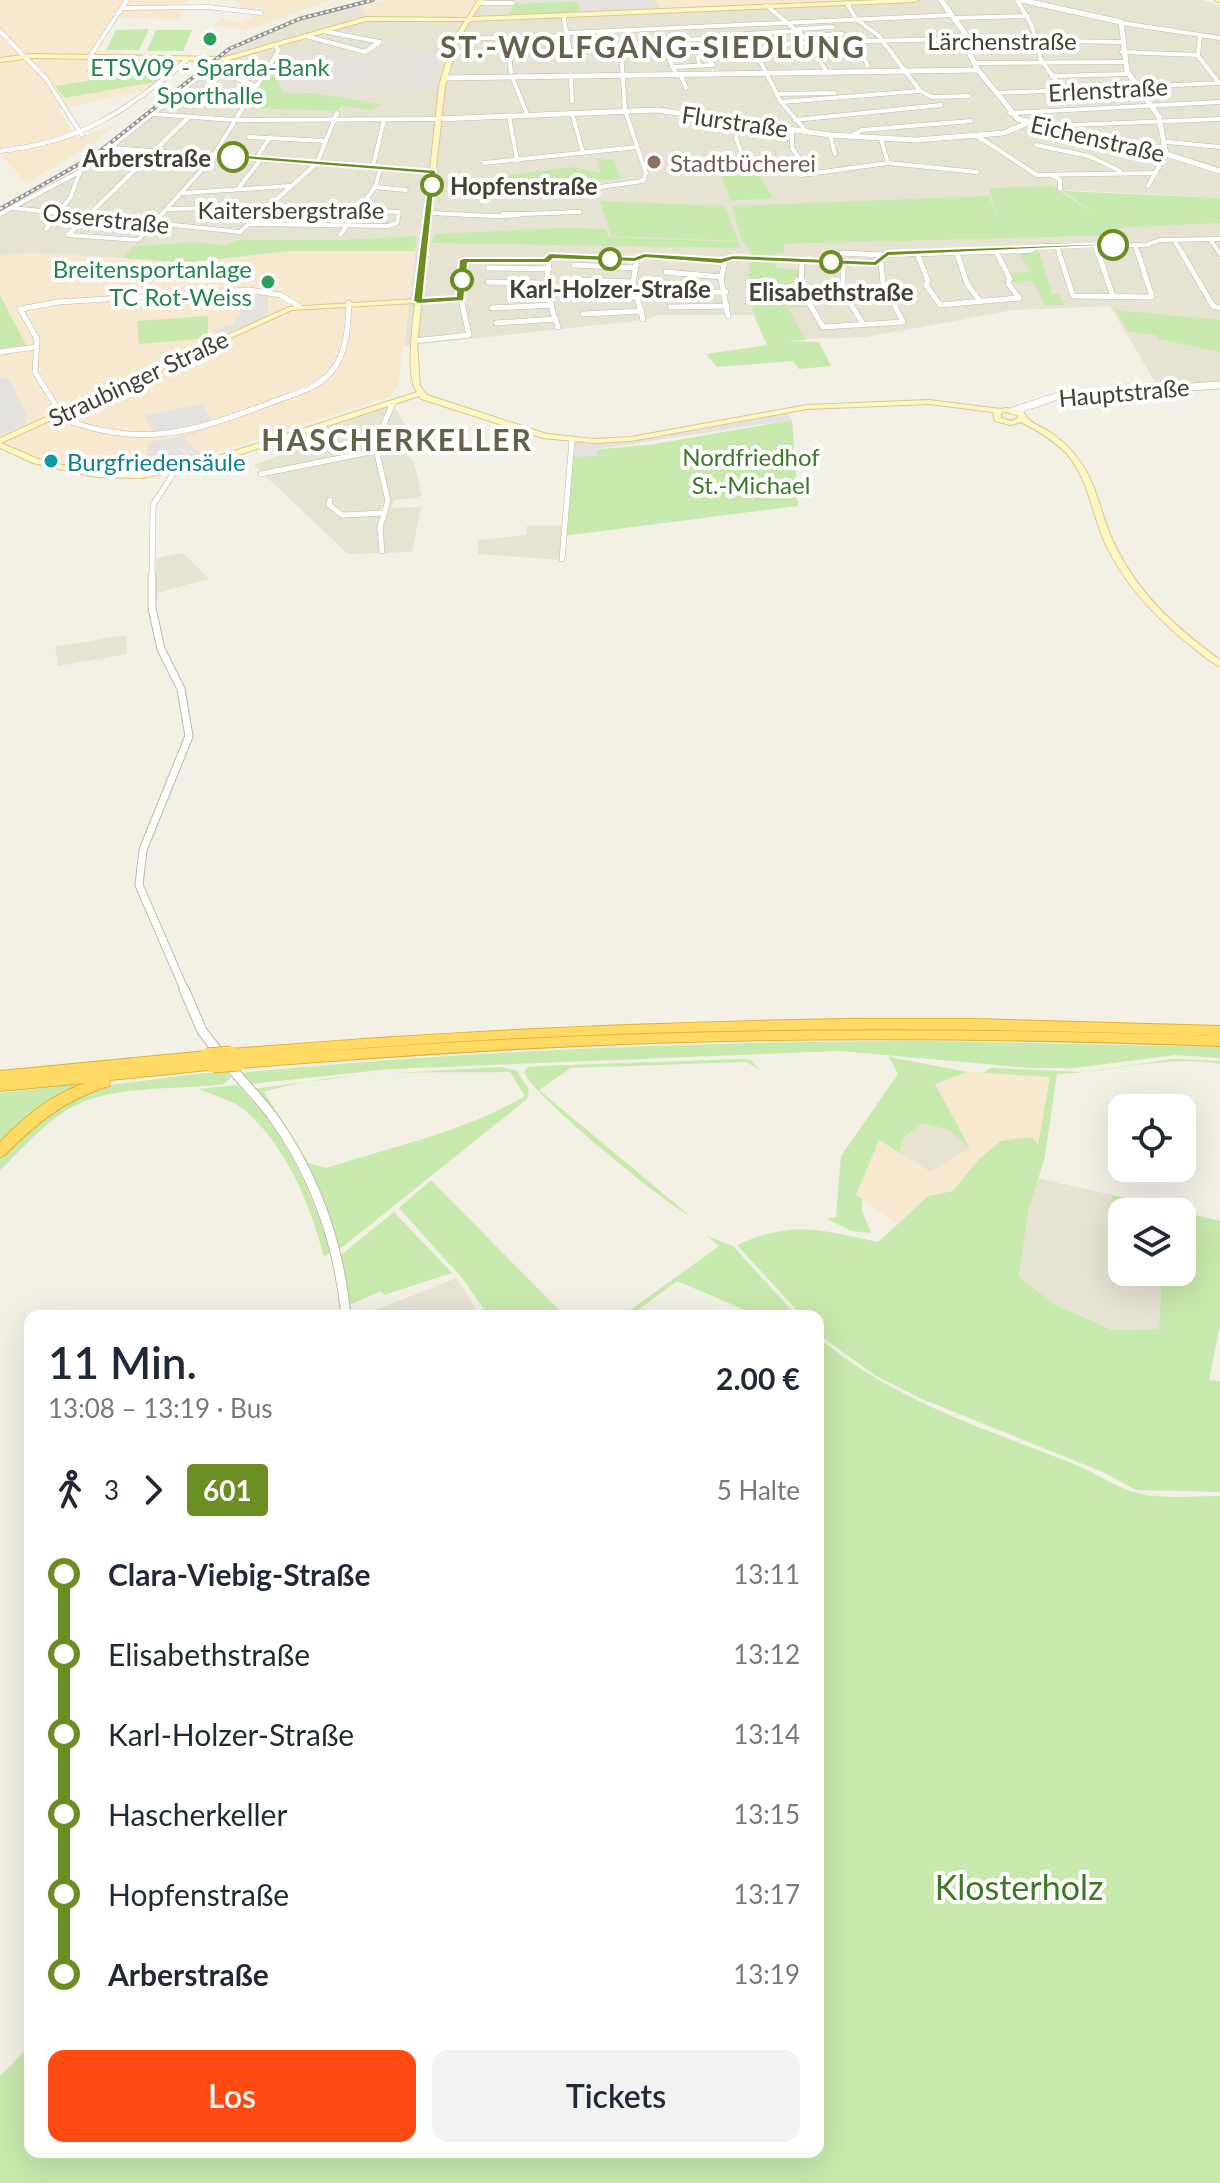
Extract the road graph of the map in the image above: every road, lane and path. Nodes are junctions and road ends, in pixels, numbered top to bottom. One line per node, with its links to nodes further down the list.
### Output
1 (127, 0): 9 (street)
2 (915, 0): 7 (main road)
3 (941, 0): 13 (street, Eichenstraße)
4 (1019, 0): 5 (street); 14 (street)
5 (1030, 1): 19 (street)
6 (480, 2): 15 (street); 16 (main road)
7 (847, 3): 8 (main road); 17 (street)
8 (767, 6): 10 (main road); 18 (street)
9 (123, 8): 11 (street); 50 (street)
10 (660, 11): 12 (main road); 20 (street)
11 (261, 13)
12 (563, 15): 15 (main road); 25 (street)
13 (953, 16): 14 (street); 17 (street); 32 (street, Eichenstraße)
14 (1028, 16): 31 (street)
15 (504, 17): 16 (main road)
16 (468, 19): 24 (main road); 34 (main road)
17 (856, 19): 18 (street); 36 (street)
18 (787, 22): 20 (street); 22 (street)
19 (1122, 23): 28 (street); 38 (street)
20 (668, 27): 25 (street)
21 (833, 27): 22 (street)
22 (799, 30): 26 (street); 30 (street)
23 (0, 31): 51 (street)
24 (323, 31): 29 (main road); 29 (street)
25 (568, 34): 34 (street); 46 (street)
26 (745, 34)
27 (842, 34): 30 (street)
28 (1200, 35): 33 (street); 49 (street)
29 (306, 36): 40 (main road)
30 (807, 36): 35 (street)
31 (1035, 37): 32 (street, Lärchenstraße); 38 (street, Lärchenstraße); 54 (street)
32 (965, 38): 36 (street, Lärchenstraße); 60 (street, Eichenstraße)
33 (1220, 38)
34 (456, 39): 47 (main road)
35 (811, 41): 39 (street); 41 (street); 43 (street)
36 (883, 41): 37 (street, Lärchenstraße); 62 (street)
37 (855, 42): 39 (street, Lärchenstraße); 59 (street)
38 (1121, 42): 48 (street)
39 (824, 44): 41 (street)
40 (274, 45): 52 (main road); 74 (street)
41 (816, 47): 63 (street)
42 (664, 48): 44 (street); 61 (street); 65 (street)
43 (760, 49)
44 (621, 50): 46 (street); 71 (street)
45 (509, 51): 46 (street); 47 (street); 64 (street)
46 (570, 51): 55 (street)
47 (451, 52): 72 (main road)
48 (1122, 52): 49 (street); 56 (street)
49 (1198, 55): 73 (street)
50 (89, 58): 51 (main road); 52 (main road)
51 (29, 59): 53 (main road); 113 (street)
52 (188, 59): 113 (street)
53 (0, 60)
54 (1041, 60): 56 (street); 60 (street); 69 (street)
55 (572, 61)
56 (1124, 62): 66 (street)
57 (699, 65): 58 (street); 58 (street); 61 (street)
58 (713, 65): 67 (street)
59 (868, 66)
60 (977, 66): 62 (street); 79 (street, Eichenstraße)
61 (672, 67): 68 (street)
62 (904, 72): 63 (street); 77 (street)
63 (827, 73): 65 (street)
64 (512, 74): 70 (street); 72 (street); 95 (street)
65 (768, 74): 67 (street); 80 (street)
66 (1128, 74): 69 (street); 76 (street)
67 (717, 75): 68 (street)
68 (679, 76): 71 (street); 75 (street)
69 (1052, 76): 78 (street)
70 (571, 77): 71 (street); 84 (street)
71 (623, 77): 90 (street)
72 (444, 78): 98 (main road)
73 (1220, 83): 76 (street, Erlenstraße)
74 (256, 86): 82 (street); 85 (street)
75 (686, 88)
76 (1139, 88): 78 (street, Erlenstraße); 89 (street)
77 (920, 91): 81 (street); 83 (street)
78 (1064, 91): 79 (street, Erlenstraße)
79 (997, 93): 93 (street, Eichenstraße)
80 (777, 94): 81 (street); 86 (street)
81 (879, 94): 86 (street)
82 (176, 95): 85 (street); 94 (street)
83 (969, 96)
84 (572, 101)
85 (246, 102): 101 (street)
86 (781, 102): 103 (street)
87 (1220, 102): 89 (street)
88 (941, 105): 103 (street)
89 (1153, 105): 93 (street); 107 (street)
90 (625, 110): 92 (street, Flurstraße); 106 (street, Flurstraße); 123 (street)
91 (337, 113): 104 (street)
92 (572, 113): 95 (street, Flurstraße); 128 (street)
93 (1010, 113): 108 (street, Eichenstraße)
94 (152, 114): 97 (street); 125 (street)
95 (527, 114): 96 (street, Flurstraße)
96 (509, 115): 98 (street, Flurstraße); 134 (street)
97 (189, 117): 101 (street); 127 (street)
98 (439, 119): 102 (street); 144 (main road)
99 (1212, 119): 100 (street); 107 (street); 109 (street)
100 (1220, 119)
101 (234, 120): 104 (street); 131 (street)
102 (384, 120): 104 (street); 139 (street)
103 (795, 120): 112 (street)
104 (335, 121): 120 (street)
105 (971, 121): 118 (street)
106 (741, 122): 110 (street, Flurstraße); 132 (street)
107 (1163, 122): 111 (street); 121 (street)
108 (1028, 123): 111 (street, Eichenstraße); 115 (street, Flurstraße)
109 (1220, 128)
110 (792, 129): 112 (street, Flurstraße); 147 (street)
111 (1063, 130): 130 (street, Eichenstraße)
112 (806, 131): 114 (street, Flurstraße)
113 (82, 135): 126 (street)
114 (830, 135): 118 (street, Flurstraße); 129 (street)
115 (977, 136): 119 (street, Flurstraße); 148 (street)
116 (249, 137): 117 (street)
117 (270, 137): 120 (street); 133 (street)
118 (849, 137): 119 (street, Flurstraße)
119 (881, 139): 137 (street)
120 (326, 141): 135 (street)
121 (1167, 142): 124 (street); 130 (street)
122 (1036, 145): 142 (street)
123 (637, 147): 128 (street); 155 (street)
124 (1220, 147)
125 (111, 148): 127 (street); 141 (street)
126 (0, 151)
127 (156, 151): 131 (street); 165 (street)
128 (583, 153): 134 (street)
129 (835, 154)
130 (1166, 154): 143 (street, Eichenstraße); 146 (street)
131 (214, 155): 133 (street); 156 (street)
132 (743, 157)
133 (259, 159): 135 (street); 152 (street)
134 (517, 161): 136 (street)
135 (317, 163): 139 (street); 149 (street)
136 (484, 163)
137 (888, 163): 145 (street); 147 (street)
138 (751, 165): 147 (street)
139 (373, 166): 140 (street)
140 (381, 167): 144 (street); 151 (street)
141 (81, 171): 158 (street); 162 (street)
142 (1121, 171): 146 (street); 148 (street)
143 (1220, 171)
144 (433, 172): 163 (main road)
145 (977, 172)
146 (1156, 173): 150 (street)
147 (810, 174)
148 (1051, 175): 153 (street)
149 (291, 186): 152 (street); 157 (street)
150 (1148, 186)
151 (375, 187): 154 (street); 160 (street)
152 (238, 189): 156 (street)
153 (1060, 189)
154 (406, 190)
155 (490, 190)
156 (183, 193): 159 (street)
157 (268, 207): 159 (street, Kaitersbergstraße); 160 (street, Kaitersbergstraße); 167 (street)
158 (13, 208): 162 (street, Osserstraße); 164 (street)
159 (167, 209): 166 (street)
160 (357, 211): 168 (street); 168 (street, Kaitersbergstraße)
161 (568, 212): 163 (street)
162 (58, 213): 165 (street, Osserstraße); 169 (street)
163 (429, 213): 205 (main road)
164 (0, 214)
165 (87, 216): 166 (street, Osserstraße); 166 (street)
166 (153, 223): 167 (street, Osserstraße)
167 (248, 226): 168 (street, Osserstraße)
168 (345, 227): 170 (street)
169 (46, 229)
170 (340, 235)
171 (1210, 239): 172 (street); 173 (street); 181 (street)
172 (1220, 239)
173 (1174, 240): 174 (street); 213 (street)
174 (1135, 245): 176 (street); 201 (street)
175 (1057, 246): 176 (street); 177 (street); 201 (street)
176 (1095, 246): 201 (street)
177 (996, 251): 178 (street); 206 (street)
178 (957, 252): 180 (street); 206 (street)
179 (842, 253): 182 (street)
180 (917, 253): 182 (street); 206 (street)
181 (1220, 254)
182 (884, 255): 188 (street)
183 (637, 259): 184 (street); 186 (street); 191 (street)
184 (549, 260): 192 (street); 203 (street)
185 (802, 260): 186 (street); 187 (street); 220 (street)
186 (725, 261): 194 (street)
187 (843, 262): 188 (street); 220 (street)
188 (881, 263): 220 (street)
189 (574, 265): 191 (street)
190 (488, 268): 192 (street)
191 (635, 268): 197 (street)
192 (548, 269): 198 (street)
193 (666, 272): 194 (street)
194 (722, 277): 199 (street)
195 (571, 280): 197 (street)
196 (488, 282): 198 (street)
197 (633, 282): 202 (street)
198 (545, 283): 208 (street)
199 (726, 292): 200 (street); 210 (street)
200 (665, 293)
201 (1113, 296)
202 (639, 297): 204 (street); 214 (street)
203 (461, 299): 205 (street); 222 (street)
204 (580, 299)
205 (418, 301): 207 (main road, Straubinger Straße); 222 (main road)
206 (980, 301)
207 (349, 303): 209 (main road, Straubinger Straße); 228 (street)
208 (552, 305): 212 (street); 217 (street)
209 (299, 306): 223 (street); 228 (main road, Straubinger Straße)
210 (727, 306): 211 (street); 216 (street)
211 (670, 307)
212 (492, 308)
213 (1217, 308)
214 (642, 311): 215 (street); 218 (street)
215 (583, 314)
216 (728, 316)
217 (556, 319): 219 (street); 221 (street)
218 (643, 319)
219 (496, 323)
220 (864, 325)
221 (558, 327)
222 (414, 342): 226 (main road)
223 (36, 347): 224 (street); 228 (street)
224 (0, 352)
225 (1220, 385): 229 (street, Hauptstraße)
226 (418, 393): 227 (main road); 227 (main road); 230 (main road)
227 (396, 401): 232 (street); 233 (main road)
228 (58, 415): 231 (main road, Straubinger Straße)
229 (1018, 416): 230 (main road); 239 (main road)
230 (572, 440): 238 (street)
231 (0, 443): 233 (main road)
232 (375, 451): 234 (street); 236 (street)
233 (175, 471): 250 (street)
234 (261, 474)
235 (330, 500): 236 (street)
236 (385, 513): 237 (street)
237 (382, 551)
238 (562, 559)
239 (1220, 664)
240 (1220, 1031): 242 (highway)
241 (1220, 1041): 242 (highway)
242 (235, 1058): 243 (highway, bridge)
243 (210, 1061): 245 (highway); 246 (highway)
244 (0, 1068): 245 (highway)
245 (66, 1069): 247 (highway)
246 (159, 1070): 248 (highway); 249 (highway)
247 (0, 1076)
248 (0, 1086)
249 (0, 1151)
250 (345, 1310)

